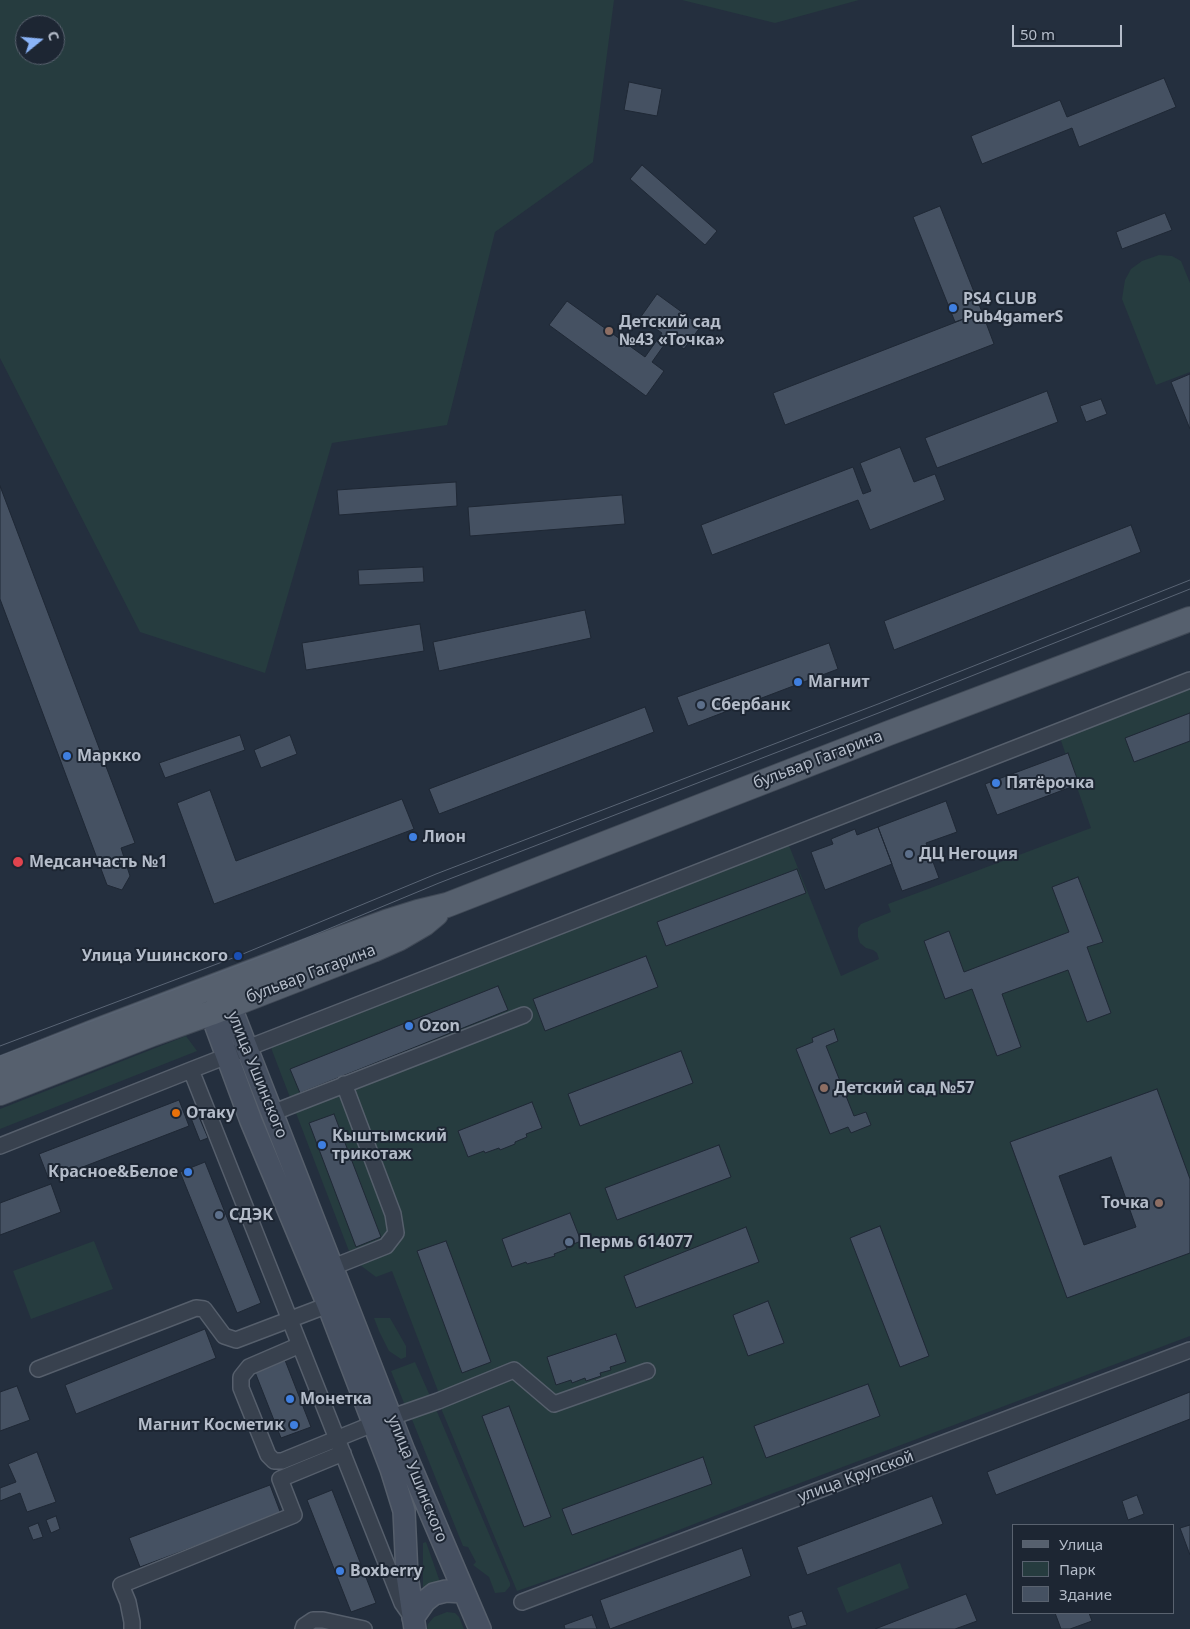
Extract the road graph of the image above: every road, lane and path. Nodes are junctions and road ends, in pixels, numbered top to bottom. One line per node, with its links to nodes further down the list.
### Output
1 (1190, 619): 3 (main road, бульвар Гагарина)
2 (1190, 680): 8 (street)
3 (447, 905): 4 (main road, бульвар Гагарина); 5 (main road, бульвар Гагарина)
4 (213, 987): 5 (main road, улица Ушинского); 7 (main road, бульвар Гагарина)
5 (220, 1009): 7 (main road, бульвар Гагарина); 8 (main road, улица Ушинского); 9 (main road, улица Ушинского)
6 (524, 1016): 12 (street)
7 (97, 1043): 10 (main road, бульвар Гагарина); 13 (main road, бульвар Гагарина)
8 (246, 1049): 9 (street); 14 (main road, улица Ушинского)
9 (227, 1057): 11 (street); 17 (main road, улица Ушинского)
10 (0, 1069)
11 (191, 1070): 15 (street); 18 (street)
12 (344, 1084): 14 (street); 16 (street)
13 (0, 1093)
14 (272, 1112): 16 (main road, улица Ушинского)
15 (0, 1146)
16 (333, 1266): 17 (main road, улица Ушинского)
17 (336, 1301): 18 (street); 23 (main road, улица Ушинского)
18 (290, 1320): 19 (street); 21 (street)
19 (300, 1345): 24 (street); 24 (street)
20 (1190, 1350): 27 (street, улица Крупской)
21 (38, 1370)
22 (647, 1371): 23 (street)
23 (382, 1421): 24 (street); 26 (main road, улица Ушинского); 28 (main road, улица Ушинского)
24 (338, 1438): 25 (street)
25 (344, 1453): 28 (street); 29 (street)
26 (463, 1592): 28 (main road); 32 (main road, улица Ушинского)
27 (522, 1602)
28 (414, 1623)
29 (132, 1629)
30 (303, 1629): 31 (street)
31 (364, 1629)
32 (480, 1629)

